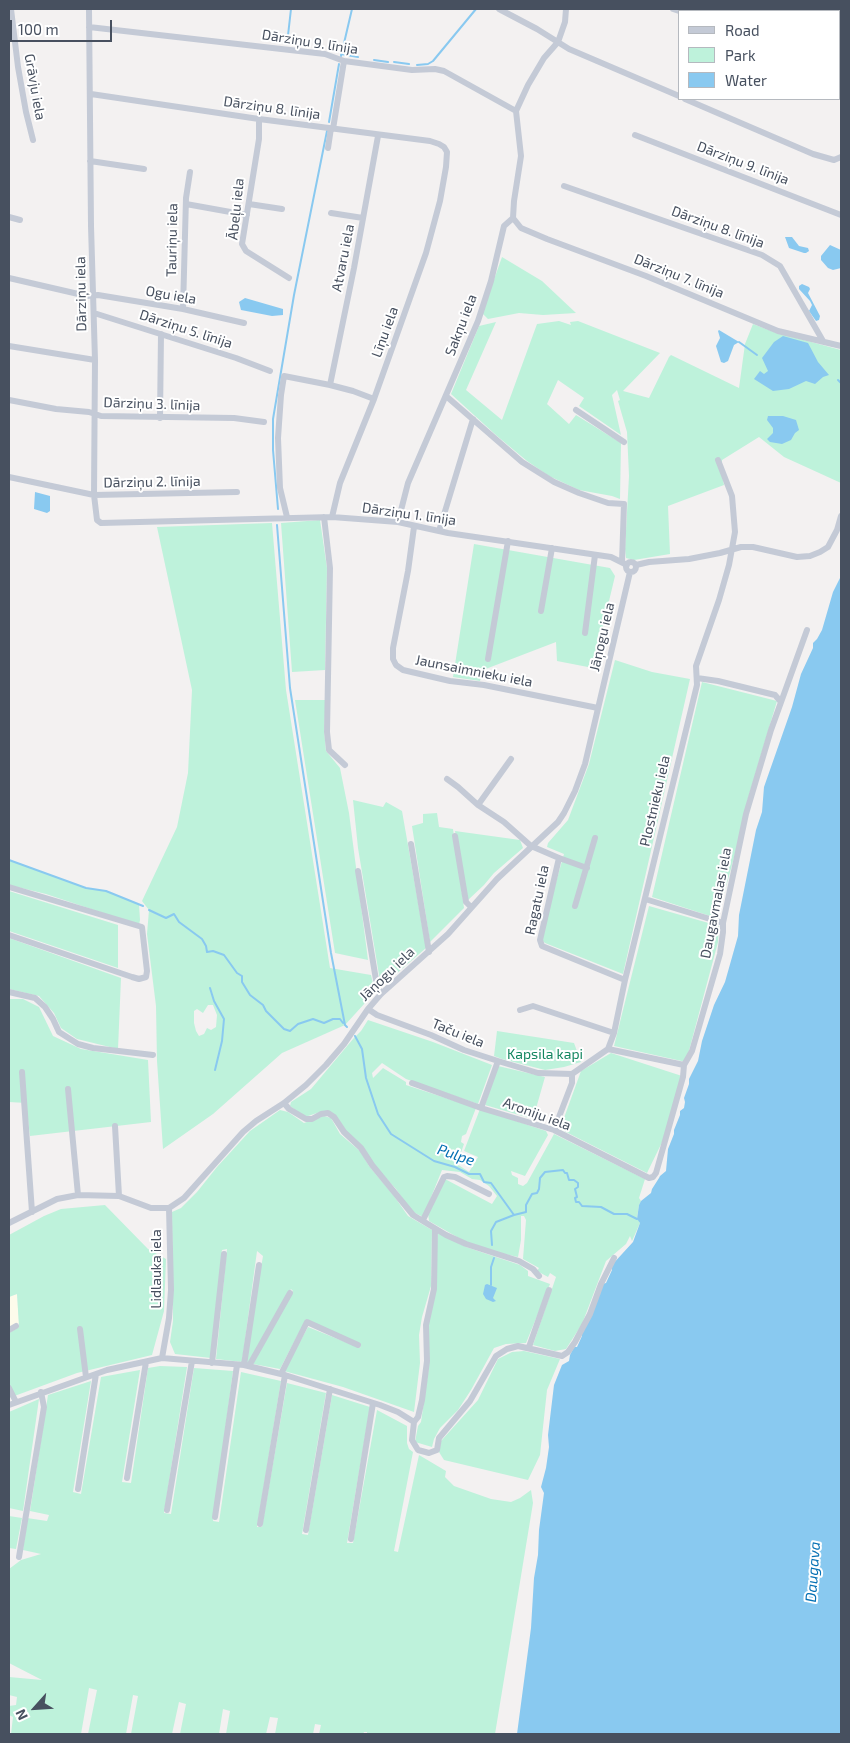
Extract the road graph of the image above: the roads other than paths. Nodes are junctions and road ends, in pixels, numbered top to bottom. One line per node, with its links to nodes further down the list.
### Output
1 (11, 9): 16 (street, Grāvju iela)
2 (89, 9): 5 (street, Dārziņu iela)
3 (499, 9): 6 (street)
4 (566, 9): 6 (street)
5 (89, 27): 7 (street, Dārziņu 9. līnija); 8 (street, Dārziņu iela)
6 (558, 42): 9 (street); 11 (street)
7 (344, 61): 11 (street, Dārziņu 9. līnija); 13 (street)
8 (91, 94): 12 (street, Dārziņu 8. līnija); 20 (street, Dārziņu iela)
9 (678, 96)
10 (687, 100): 19 (street)
11 (516, 111): 32 (street, Sakņu iela)
12 (259, 119): 13 (street, Dārziņu 8. līnija); 25 (street, Ābeļu iela)
13 (332, 128): 15 (street, Dārziņu 8. līnija); 17 (street)
14 (635, 135): 29 (street, Dārziņu 9. līnija)
15 (378, 136): 18 (street, Dārziņu 8. līnija); 31 (street, Atvaru iela)
16 (33, 140)
17 (328, 148)
18 (446, 152): 49 (street, Līņu iela)
19 (841, 156)
20 (90, 161): 21 (street); 36 (street, Dārziņu iela)
21 (144, 170)
22 (190, 172): 24 (street, Tauriņu iela)
23 (564, 186): 41 (street, Dārziņu 8. līnija)
24 (186, 204): 28 (street); 37 (street, Tauriņu iela)
25 (249, 204): 26 (street); 28 (street, Ābeļu iela)
26 (282, 209)
27 (331, 213): 31 (street)
28 (247, 215): 35 (street, Ābeļu iela)
29 (841, 215)
30 (9, 217): 33 (street)
31 (363, 218): 46 (street, Atvaru iela)
32 (513, 218): 41 (street, Dārziņu 7. līnija); 47 (street, Sakņu iela)
33 (20, 220)
34 (9, 278): 36 (street)
35 (288, 278)
36 (94, 296): 37 (street, Ogu iela); 38 (street, Dārziņu iela)
37 (183, 309): 39 (street, Ogu iela)
38 (94, 313): 40 (street, Dārziņu 5. līnija); 44 (street, Dārziņu iela)
39 (244, 323)
40 (161, 334): 45 (street, Dārziņu 5. līnija); 52 (street)
41 (823, 341): 43 (street, Dārziņu 7. līnija)
42 (9, 346): 44 (street)
43 (841, 346)
44 (95, 360): 51 (street, Dārziņu iela)
45 (270, 371)
46 (330, 385): 49 (street); 61 (street)
47 (446, 396): 53 (street); 65 (street, Sakņu iela)
48 (9, 400): 51 (street, Dārziņu 3. līnija)
49 (374, 400): 63 (street, Līņu iela)
50 (576, 410): 55 (street)
51 (94, 414): 52 (street, Dārziņu 3. līnija); 59 (street, Dārziņu iela)
52 (160, 418): 54 (street, Dārziņu 3. līnija)
53 (473, 419): 67 (street); 72 (street)
54 (264, 422)
55 (624, 442)
56 (718, 460): 70 (street, Plostnieku iela)
57 (9, 477): 59 (street, Dārziņu 2. līnija)
58 (237, 492): 59 (street, Dārziņu 2. līnija)
59 (94, 495): 64 (street, Dārziņu iela)
60 (841, 516): 70 (street)
61 (287, 517): 62 (street, Dārziņu 1. līnija); 64 (street, Dārziņu 1. līnija)
62 (324, 517): 63 (street, Dārziņu 1. līnija); 83 (street)
63 (332, 517): 65 (street, Dārziņu 1. līnija)
64 (154, 521)
65 (398, 522): 66 (street, Dārziņu 1. līnija)
66 (414, 527): 67 (street, Dārziņu 1. līnija); 81 (street, Jaunsaimnieku iela)
67 (439, 531): 68 (street, Dārziņu 1. līnija)
68 (508, 541): 69 (street, Dārziņu 1. līnija); 78 (street)
69 (552, 548): 71 (street, Dārziņu 1. līnija); 75 (street)
70 (732, 550): 73 (street); 79 (street, Plostnieku iela)
71 (595, 555): 72 (street, Dārziņu 1. līnija); 77 (street)
72 (624, 563): 73 (street); 74 (street)
73 (636, 565): 74 (street, Jāņogu iela)
74 (630, 572): 81 (street, Jāņogu iela)
75 (541, 611)
76 (807, 630): 80 (street, Daugavmalas iela)
77 (585, 633)
78 (488, 659)
79 (696, 678): 80 (street); 94 (street, Plostnieku iela)
80 (781, 702): 97 (street, Daugavmalas iela)
81 (598, 708): 89 (street, Jāņogu iela)
82 (511, 758): 85 (street)
83 (346, 765)
84 (447, 779): 85 (street, Ragatu iela)
85 (478, 805): 89 (street, Ragatu iela)
86 (455, 836): 96 (street)
87 (595, 838): 91 (street)
88 (411, 844): 99 (street)
89 (531, 846): 90 (street, Ragatu iela); 96 (street, Jāņogu iela)
90 (559, 858): 91 (street, Ragatu iela); 100 (street, Ragatu iela)
91 (587, 868): 95 (street)
92 (358, 871): 102 (street)
93 (9, 887): 98 (street)
94 (645, 899): 97 (street); 100 (street, Plostnieku iela)
95 (576, 906)
96 (471, 907): 99 (street, Jāņogu iela)
97 (722, 923): 109 (street, Daugavmalas iela)
98 (9, 935)
99 (429, 952): 102 (street, Jāņogu iela)
100 (625, 980): 105 (street, Plostnieku iela)
101 (9, 992): 107 (street)
102 (381, 994): 103 (street, Jāņogu iela)
103 (368, 1009): 108 (street, Taču iela); 114 (street, Jāņogu iela)
104 (520, 1010): 105 (street)
105 (614, 1033): 106 (street, Plostnieku iela)
106 (608, 1049): 109 (street); 111 (street)
107 (153, 1055)
108 (498, 1061): 111 (street, Taču iela); 115 (street)
109 (684, 1065): 118 (street, Daugavmalas iela)
110 (22, 1072): 123 (street)
111 (572, 1074): 117 (street)
112 (412, 1083): 115 (street, Aroniju iela)
113 (68, 1089): 120 (street)
114 (284, 1103): 122 (street, Jāņogu iela); 124 (street)
115 (482, 1108): 117 (street, Aroniju iela)
116 (115, 1126): 121 (street)
117 (554, 1130): 118 (street, Aroniju iela)
118 (649, 1178)
119 (488, 1194): 124 (street)
120 (78, 1195): 121 (street); 123 (street)
121 (119, 1196): 122 (street)
122 (169, 1208): 138 (street, Lidlauka iela)
123 (32, 1212): 125 (street)
124 (423, 1220): 126 (street)
125 (9, 1223)
126 (435, 1229): 130 (street); 152 (street)
127 (224, 1254): 141 (street)
128 (614, 1258): 137 (street)
129 (259, 1265): 142 (street)
130 (539, 1276)
131 (549, 1290): 137 (street)
132 (290, 1293): 142 (street)
133 (16, 1326): 135 (street)
134 (80, 1328): 145 (street)
135 (9, 1330)
136 (358, 1345): 144 (street)
137 (529, 1347): 152 (street)
138 (162, 1358): 139 (street); 140 (street)
139 (192, 1361): 141 (street); 155 (street)
140 (146, 1362): 143 (street); 153 (street)
141 (212, 1363): 142 (street)
142 (243, 1366): 144 (street); 156 (street)
143 (96, 1374): 145 (street); 154 (street)
144 (283, 1374): 147 (street); 157 (street)
145 (86, 1377): 148 (street)
146 (9, 1388): 149 (street)
147 (330, 1390): 150 (street); 158 (street)
148 (42, 1392): 149 (street); 160 (street)
149 (16, 1402): 151 (street)
150 (374, 1402): 152 (street); 159 (street)
151 (9, 1405)
152 (414, 1422)
153 (127, 1478)
154 (78, 1488)
155 (167, 1510)
156 (215, 1517)
157 (260, 1524)
158 (306, 1530)
159 (351, 1539)
160 (19, 1557)

